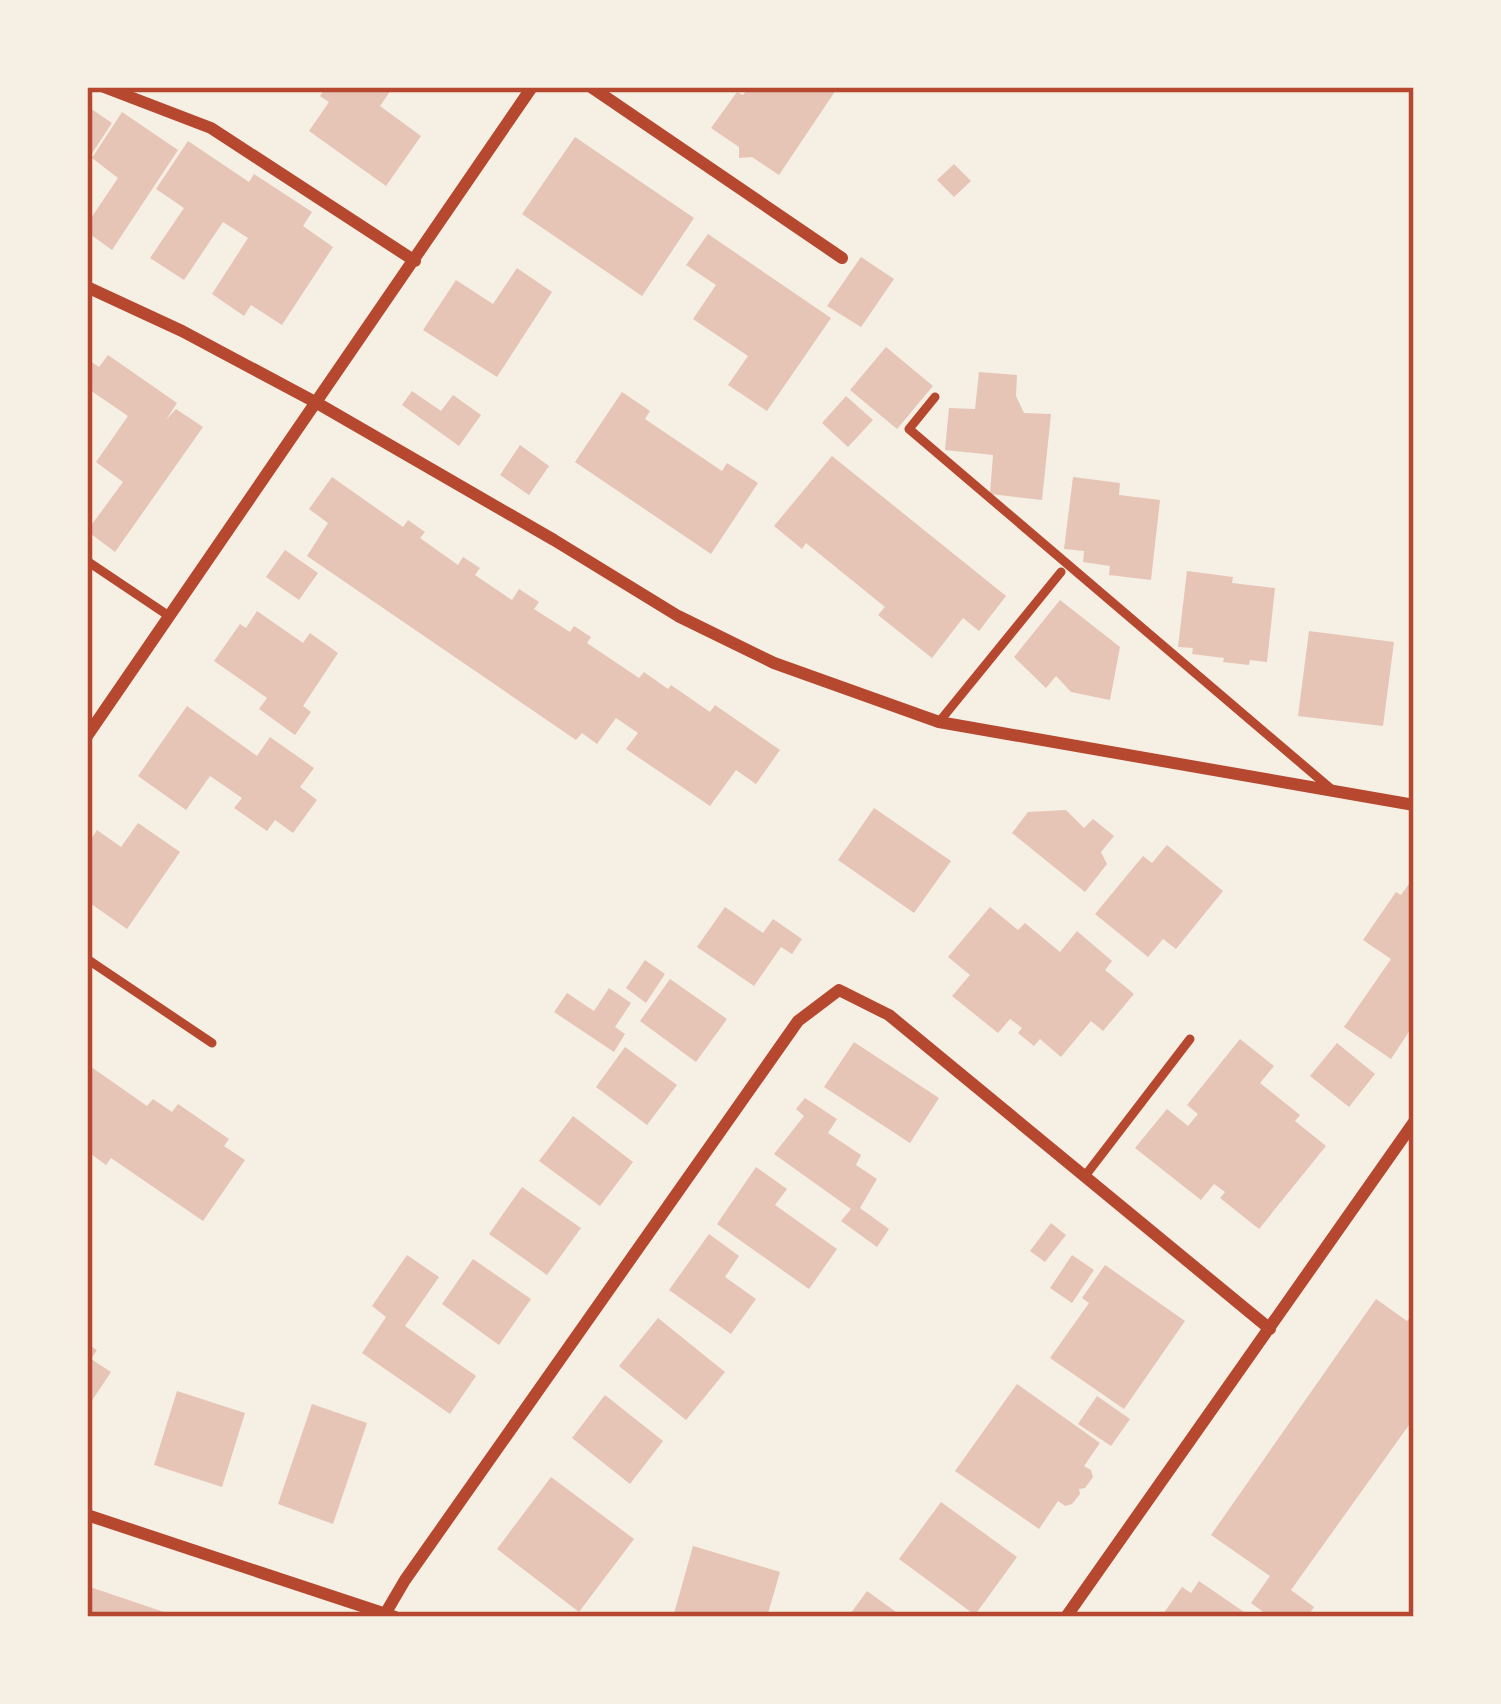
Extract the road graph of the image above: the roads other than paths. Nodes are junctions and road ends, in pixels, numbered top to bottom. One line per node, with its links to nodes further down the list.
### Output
1 (104, 87): 5 (street)
2 (532, 87): 5 (street)
3 (592, 87): 4 (street)
4 (842, 257)
5 (415, 261): 8 (street)
6 (87, 287): 8 (street)
7 (935, 397): 14 (lane)
8 (316, 403): 11 (street); 12 (street)
9 (87, 561): 11 (lane)
10 (1061, 572): 12 (lane)
11 (169, 616): 13 (street)
12 (939, 722): 14 (street)
13 (87, 736)
14 (1336, 793): 15 (street)
15 (1414, 805)
16 (87, 958): 18 (lane)
17 (1190, 1039): 20 (lane)
18 (212, 1043)
19 (1414, 1122): 21 (street)
20 (1085, 1176): 21 (street); 23 (street)
21 (1270, 1329): 24 (street)
22 (87, 1515): 23 (street)
23 (390, 1615)
24 (1066, 1617)

